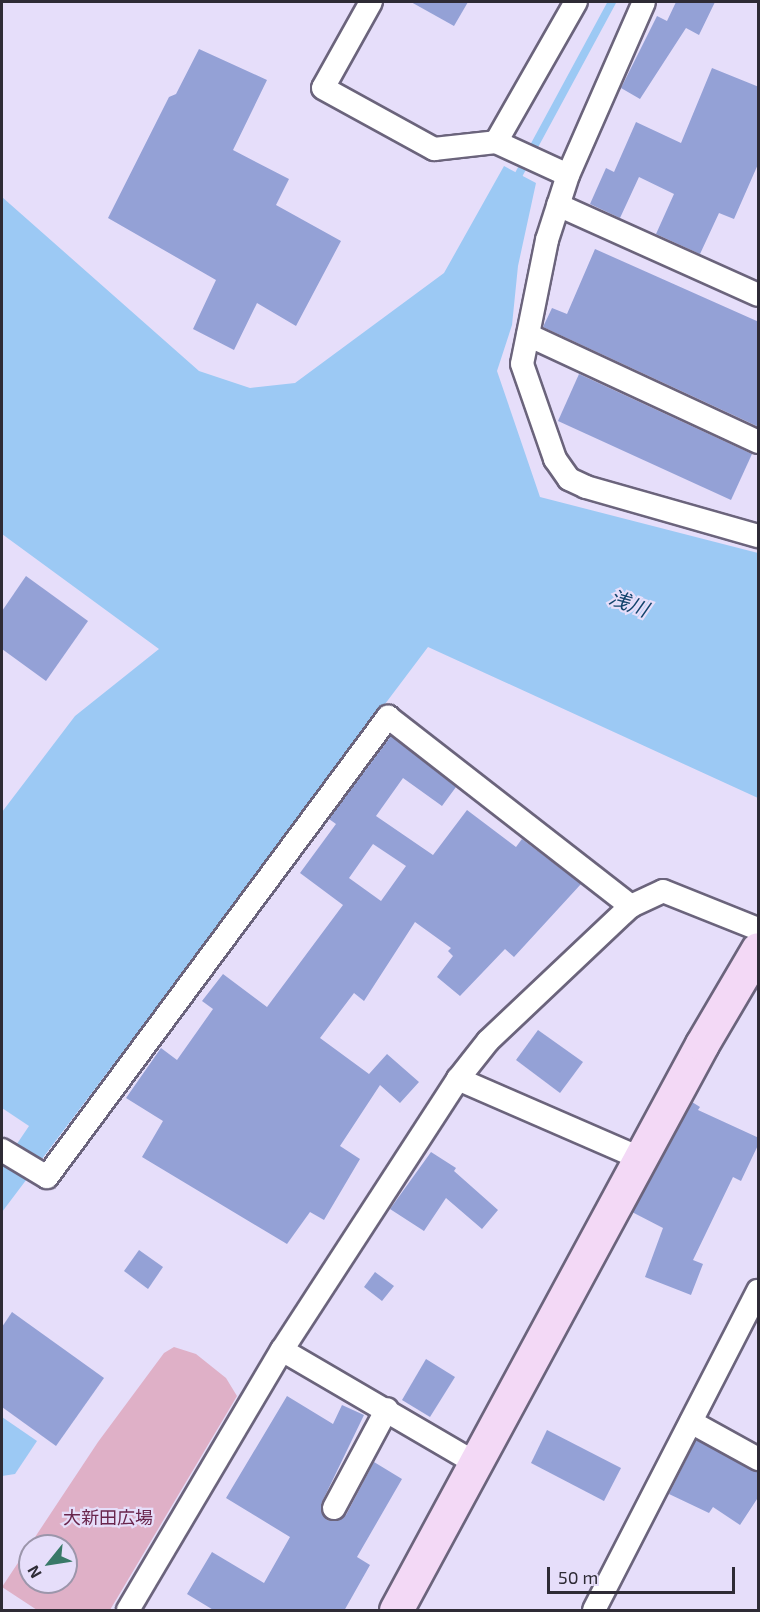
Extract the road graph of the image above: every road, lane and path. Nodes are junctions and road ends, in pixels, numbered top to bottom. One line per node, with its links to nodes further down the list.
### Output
1 (371, 2): 4 (street)
2 (576, 2): 4 (street)
3 (644, 2): 5 (street)
4 (503, 145): 5 (street)
5 (558, 171): 6 (street)
6 (558, 205): 7 (street); 8 (street)
7 (759, 295)
8 (528, 335): 9 (street); 10 (street)
9 (759, 442)
10 (759, 536)
11 (631, 906): 12 (street); 14 (street); 15 (street)
12 (759, 929)
13 (759, 949): 16 (street)
14 (458, 1079): 16 (street); 18 (street)
15 (6, 1153)
16 (640, 1158): 22 (street)
17 (759, 1291): 20 (street)
18 (282, 1350): 19 (street); 25 (street)
19 (387, 1409): 22 (street); 23 (street)
20 (691, 1422): 21 (street); 26 (street)
21 (759, 1459)
22 (474, 1462): 24 (street)
23 (334, 1508)
24 (400, 1609)
25 (128, 1611)
26 (594, 1611)

